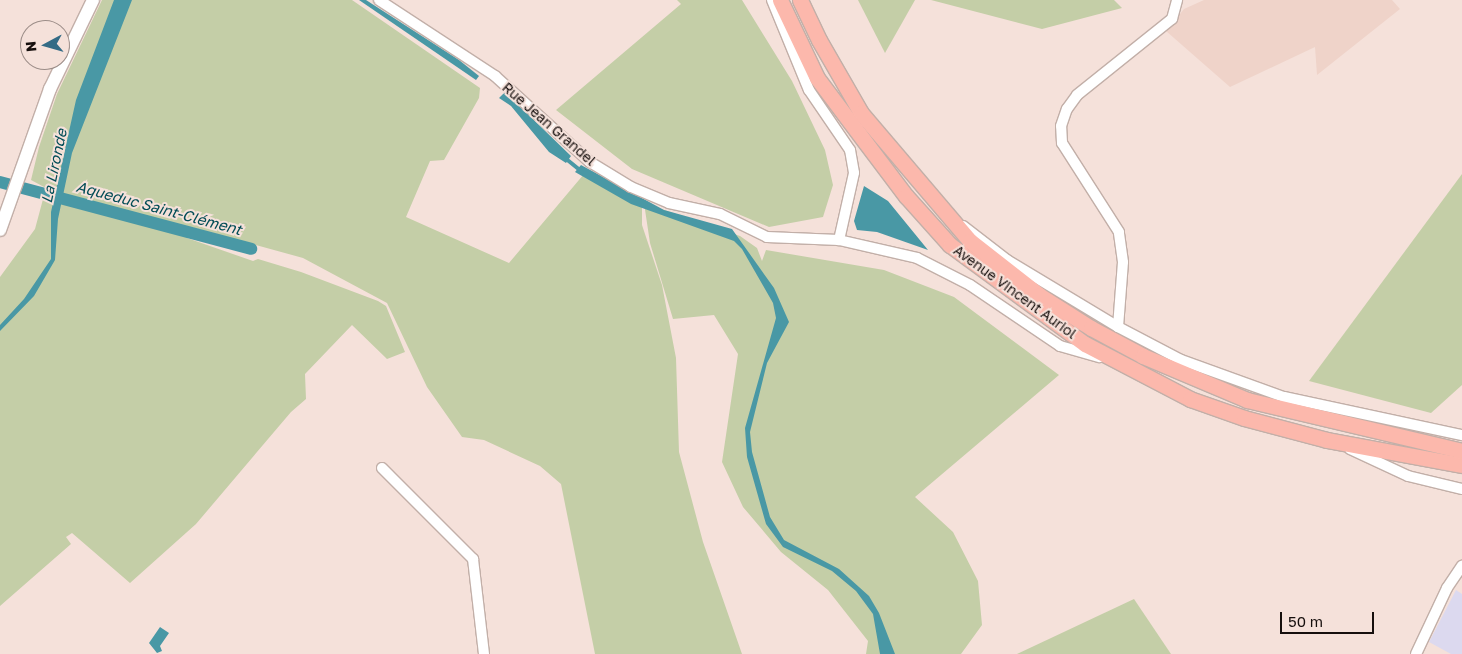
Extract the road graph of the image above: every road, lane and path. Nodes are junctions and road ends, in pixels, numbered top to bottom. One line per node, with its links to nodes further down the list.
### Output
1 (93, 0): 8 (street)
2 (379, 0): 9 (street, Rue Jean Grandel)
3 (772, 0): 9 (street)
4 (780, 0): 11 (main road, Avenue Vincent Auriol)
5 (800, 0): 7 (main road, Avenue Vincent Auriol)
6 (1177, 0): 10 (street)
7 (939, 206): 10 (street, Avenue Vincent Auriol); 14 (main road, Avenue Vincent Auriol)
8 (0, 230)
9 (840, 240): 11 (street, Rue Jean Grandel)
10 (1118, 327): 12 (street, Avenue Vincent Auriol)
11 (1119, 363): 13 (main road, Avenue Vincent Auriol)
12 (1462, 435)
13 (1329, 440): 15 (main road, Avenue Vincent Auriol); 17 (street, Avenue Vincent Auriol)
14 (1462, 451)
15 (1462, 465)
16 (382, 468): 19 (street)
17 (1462, 489)
18 (1462, 566): 20 (street)
19 (484, 654)
20 (1416, 654)

